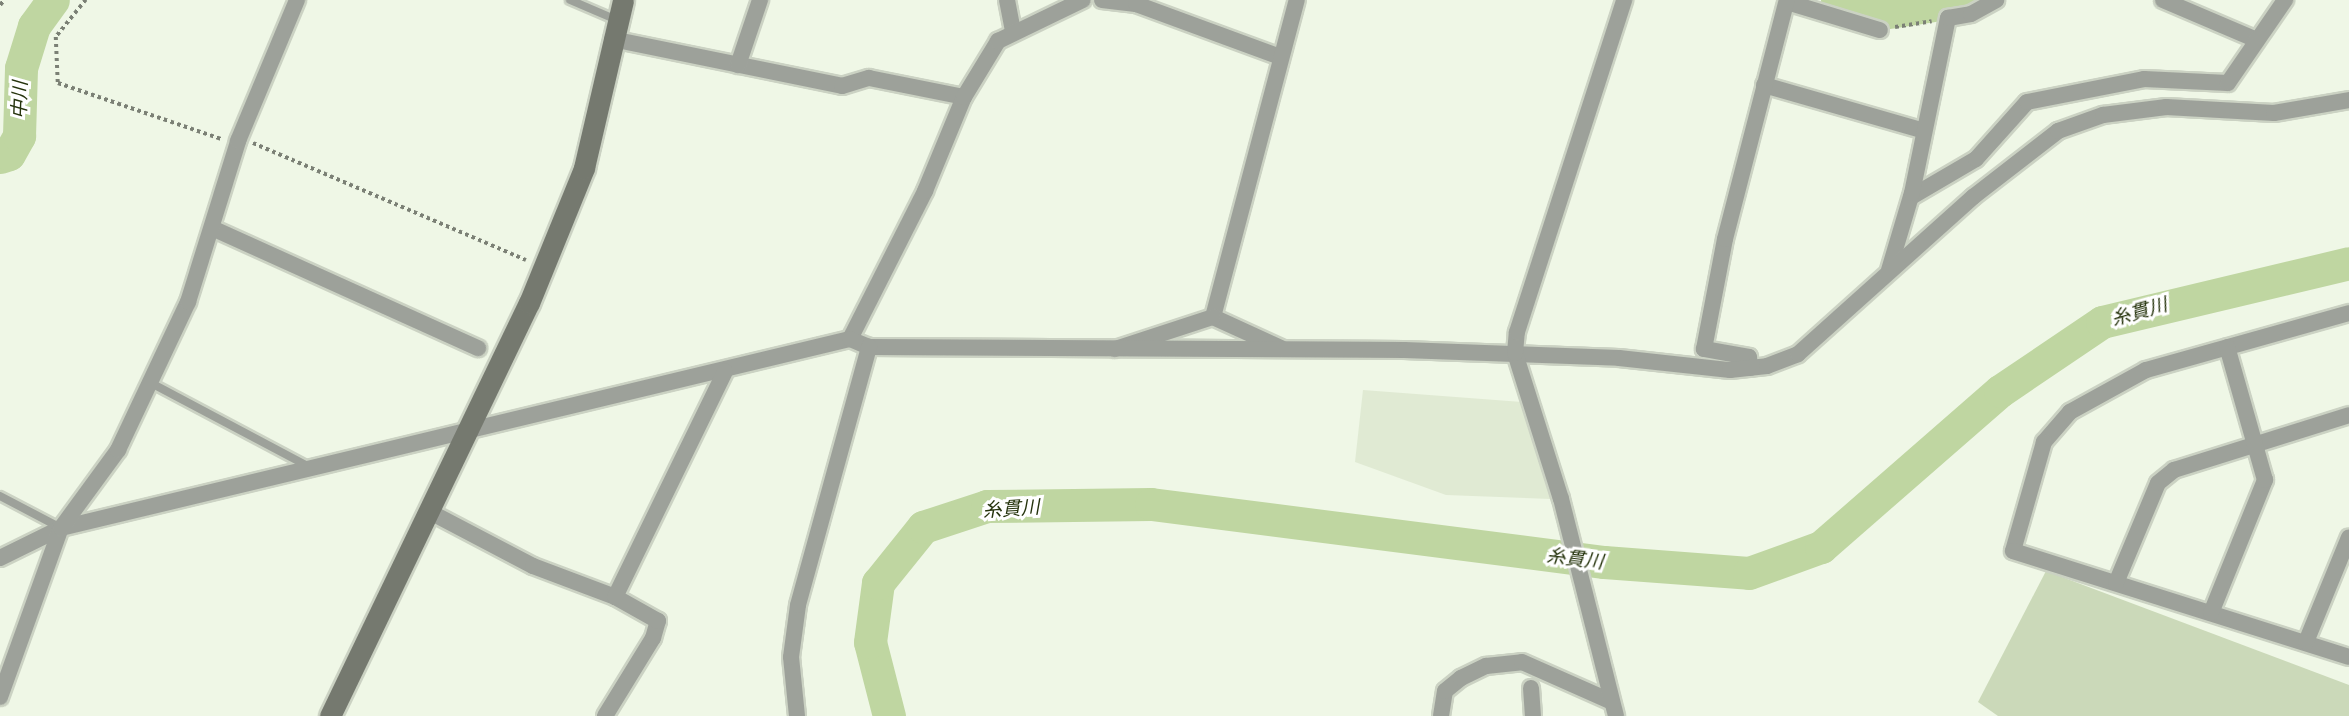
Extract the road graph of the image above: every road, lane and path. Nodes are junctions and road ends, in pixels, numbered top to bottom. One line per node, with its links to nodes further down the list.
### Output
1 (5, 0): 15 (path)
2 (86, 0): 27 (path)
3 (297, 0): 27 (street)
4 (570, 0): 17 (lane)
5 (760, 0): 22 (street)
6 (1007, 0): 19 (street)
7 (1083, 0): 19 (street)
8 (1102, 0): 21 (street)
9 (1297, 0): 21 (street)
10 (1624, 0): 40 (street)
11 (1996, 0): 16 (street)
12 (2163, 0): 20 (street)
13 (2285, 0): 20 (street)
14 (1787, 1): 18 (street); 23 (street)
15 (0, 5)
16 (1948, 18): 18 (path); 26 (street)
17 (617, 20): 22 (street); 30 (street)
18 (1880, 30)
19 (1013, 31): 24 (street)
20 (2258, 40): 28 (street)
21 (1280, 57): 33 (street)
22 (738, 65): 24 (street)
23 (1764, 85): 26 (street); 41 (street)
24 (964, 97): 34 (street)
25 (2349, 100): 31 (street)
26 (1921, 130): 28 (street)
27 (238, 142): 29 (street); 30 (path)
28 (1911, 197): 31 (street)
29 (212, 228): 37 (street); 43 (street)
30 (544, 267): 45 (street)
31 (1888, 273): 41 (street)
32 (2349, 313): 36 (street)
33 (1213, 317): 38 (street); 39 (street)
34 (850, 339): 35 (street); 42 (street)
35 (869, 347): 39 (street); 63 (street)
36 (2227, 347): 46 (street); 53 (street)
37 (478, 348)
38 (1286, 351): 39 (street); 40 (street)
39 (1109, 352)
40 (1516, 353): 41 (street); 60 (street)
41 (1750, 368)
42 (725, 371): 45 (street); 54 (street)
43 (151, 383): 47 (lane); 50 (street)
44 (2347, 420): 46 (street)
45 (471, 429): 47 (street); 49 (street)
46 (2253, 442): 53 (street); 55 (street)
47 (314, 468): 50 (street)
48 (0, 496): 50 (lane)
49 (430, 512): 54 (street); 61 (street)
50 (61, 528): 52 (street); 59 (street)
51 (2349, 537): 56 (street)
52 (0, 558)
53 (2116, 583): 55 (street)
54 (615, 597): 62 (street)
55 (2211, 613): 56 (street)
56 (2306, 642): 57 (street)
57 (2349, 657)
58 (1531, 688): 65 (street)
59 (0, 697)
60 (1613, 709): 64 (street)
61 (330, 716)
62 (605, 716)
63 (797, 716)
64 (1441, 716)
65 (1533, 716)

